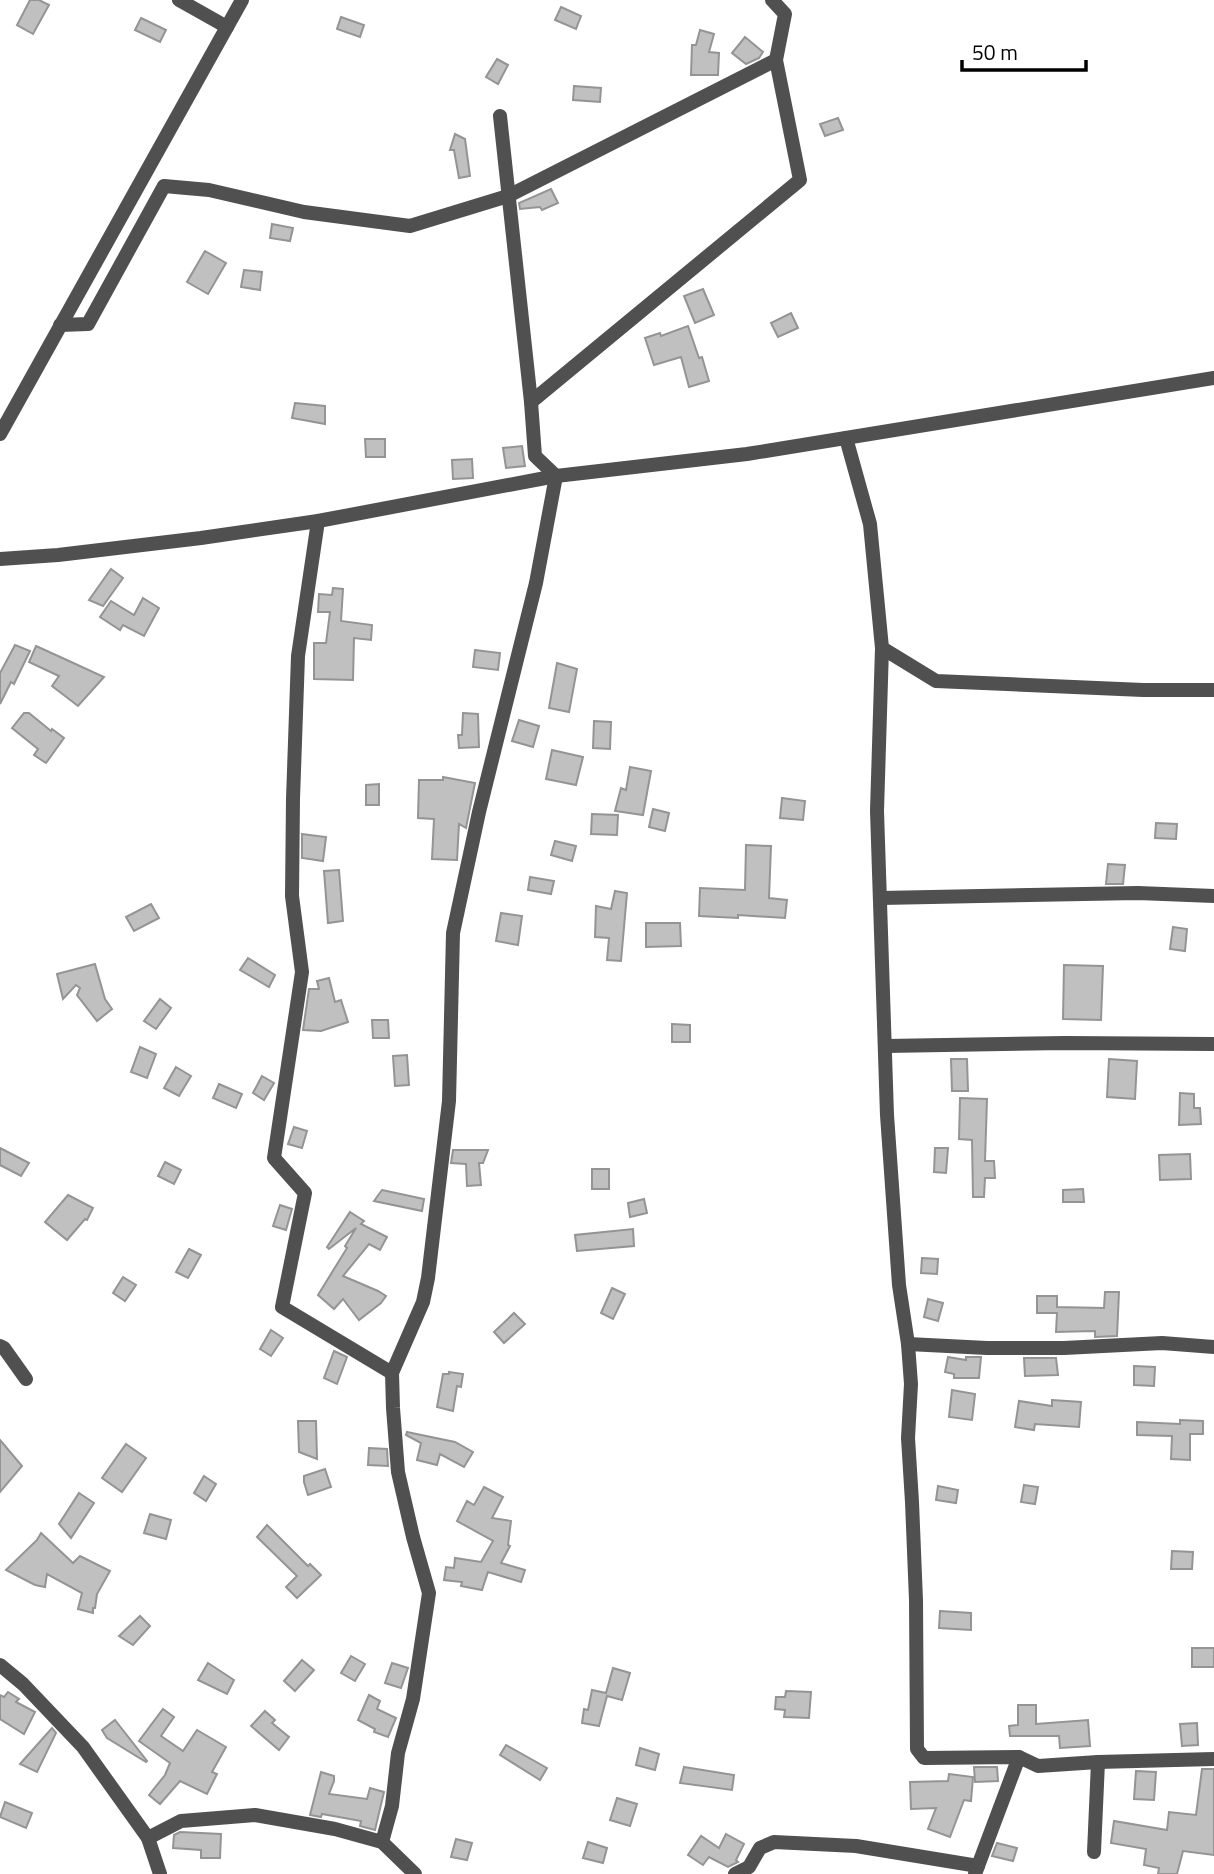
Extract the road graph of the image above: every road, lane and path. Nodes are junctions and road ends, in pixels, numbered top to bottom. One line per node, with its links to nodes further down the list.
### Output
1 (179, 0): 4 (street)
2 (242, 0): 4 (street)
3 (772, 0): 5 (street)
4 (227, 27): 8 (street)
5 (776, 60): 7 (street); 10 (street)
6 (500, 116): 7 (street)
7 (508, 196): 8 (street); 10 (street)
8 (60, 325): 11 (street)
9 (1214, 378): 12 (street)
10 (531, 402): 13 (street)
11 (0, 434)
12 (846, 439): 13 (street); 16 (street)
13 (556, 476): 14 (street); 25 (street)
14 (318, 521): 15 (street); 25 (street)
15 (0, 559)
16 (882, 648): 17 (street); 19 (street)
17 (1214, 690)
18 (1214, 896): 19 (street)
19 (881, 898): 21 (street)
20 (1214, 1044): 21 (street)
21 (886, 1046): 22 (street)
22 (908, 1344): 24 (street); 28 (street)
23 (0, 1346): 26 (street)
24 (1214, 1347)
25 (392, 1373): 32 (street)
26 (26, 1379)
27 (0, 1665): 31 (street)
28 (1019, 1757): 30 (street); 34 (street)
29 (1214, 1759): 30 (street)
30 (1098, 1762): 33 (street)
31 (148, 1838): 32 (street); 35 (street)
32 (382, 1842): 36 (street)
33 (1094, 1852)
34 (977, 1870): 37 (street)
35 (160, 1874)
36 (415, 1874)
37 (734, 1874)

